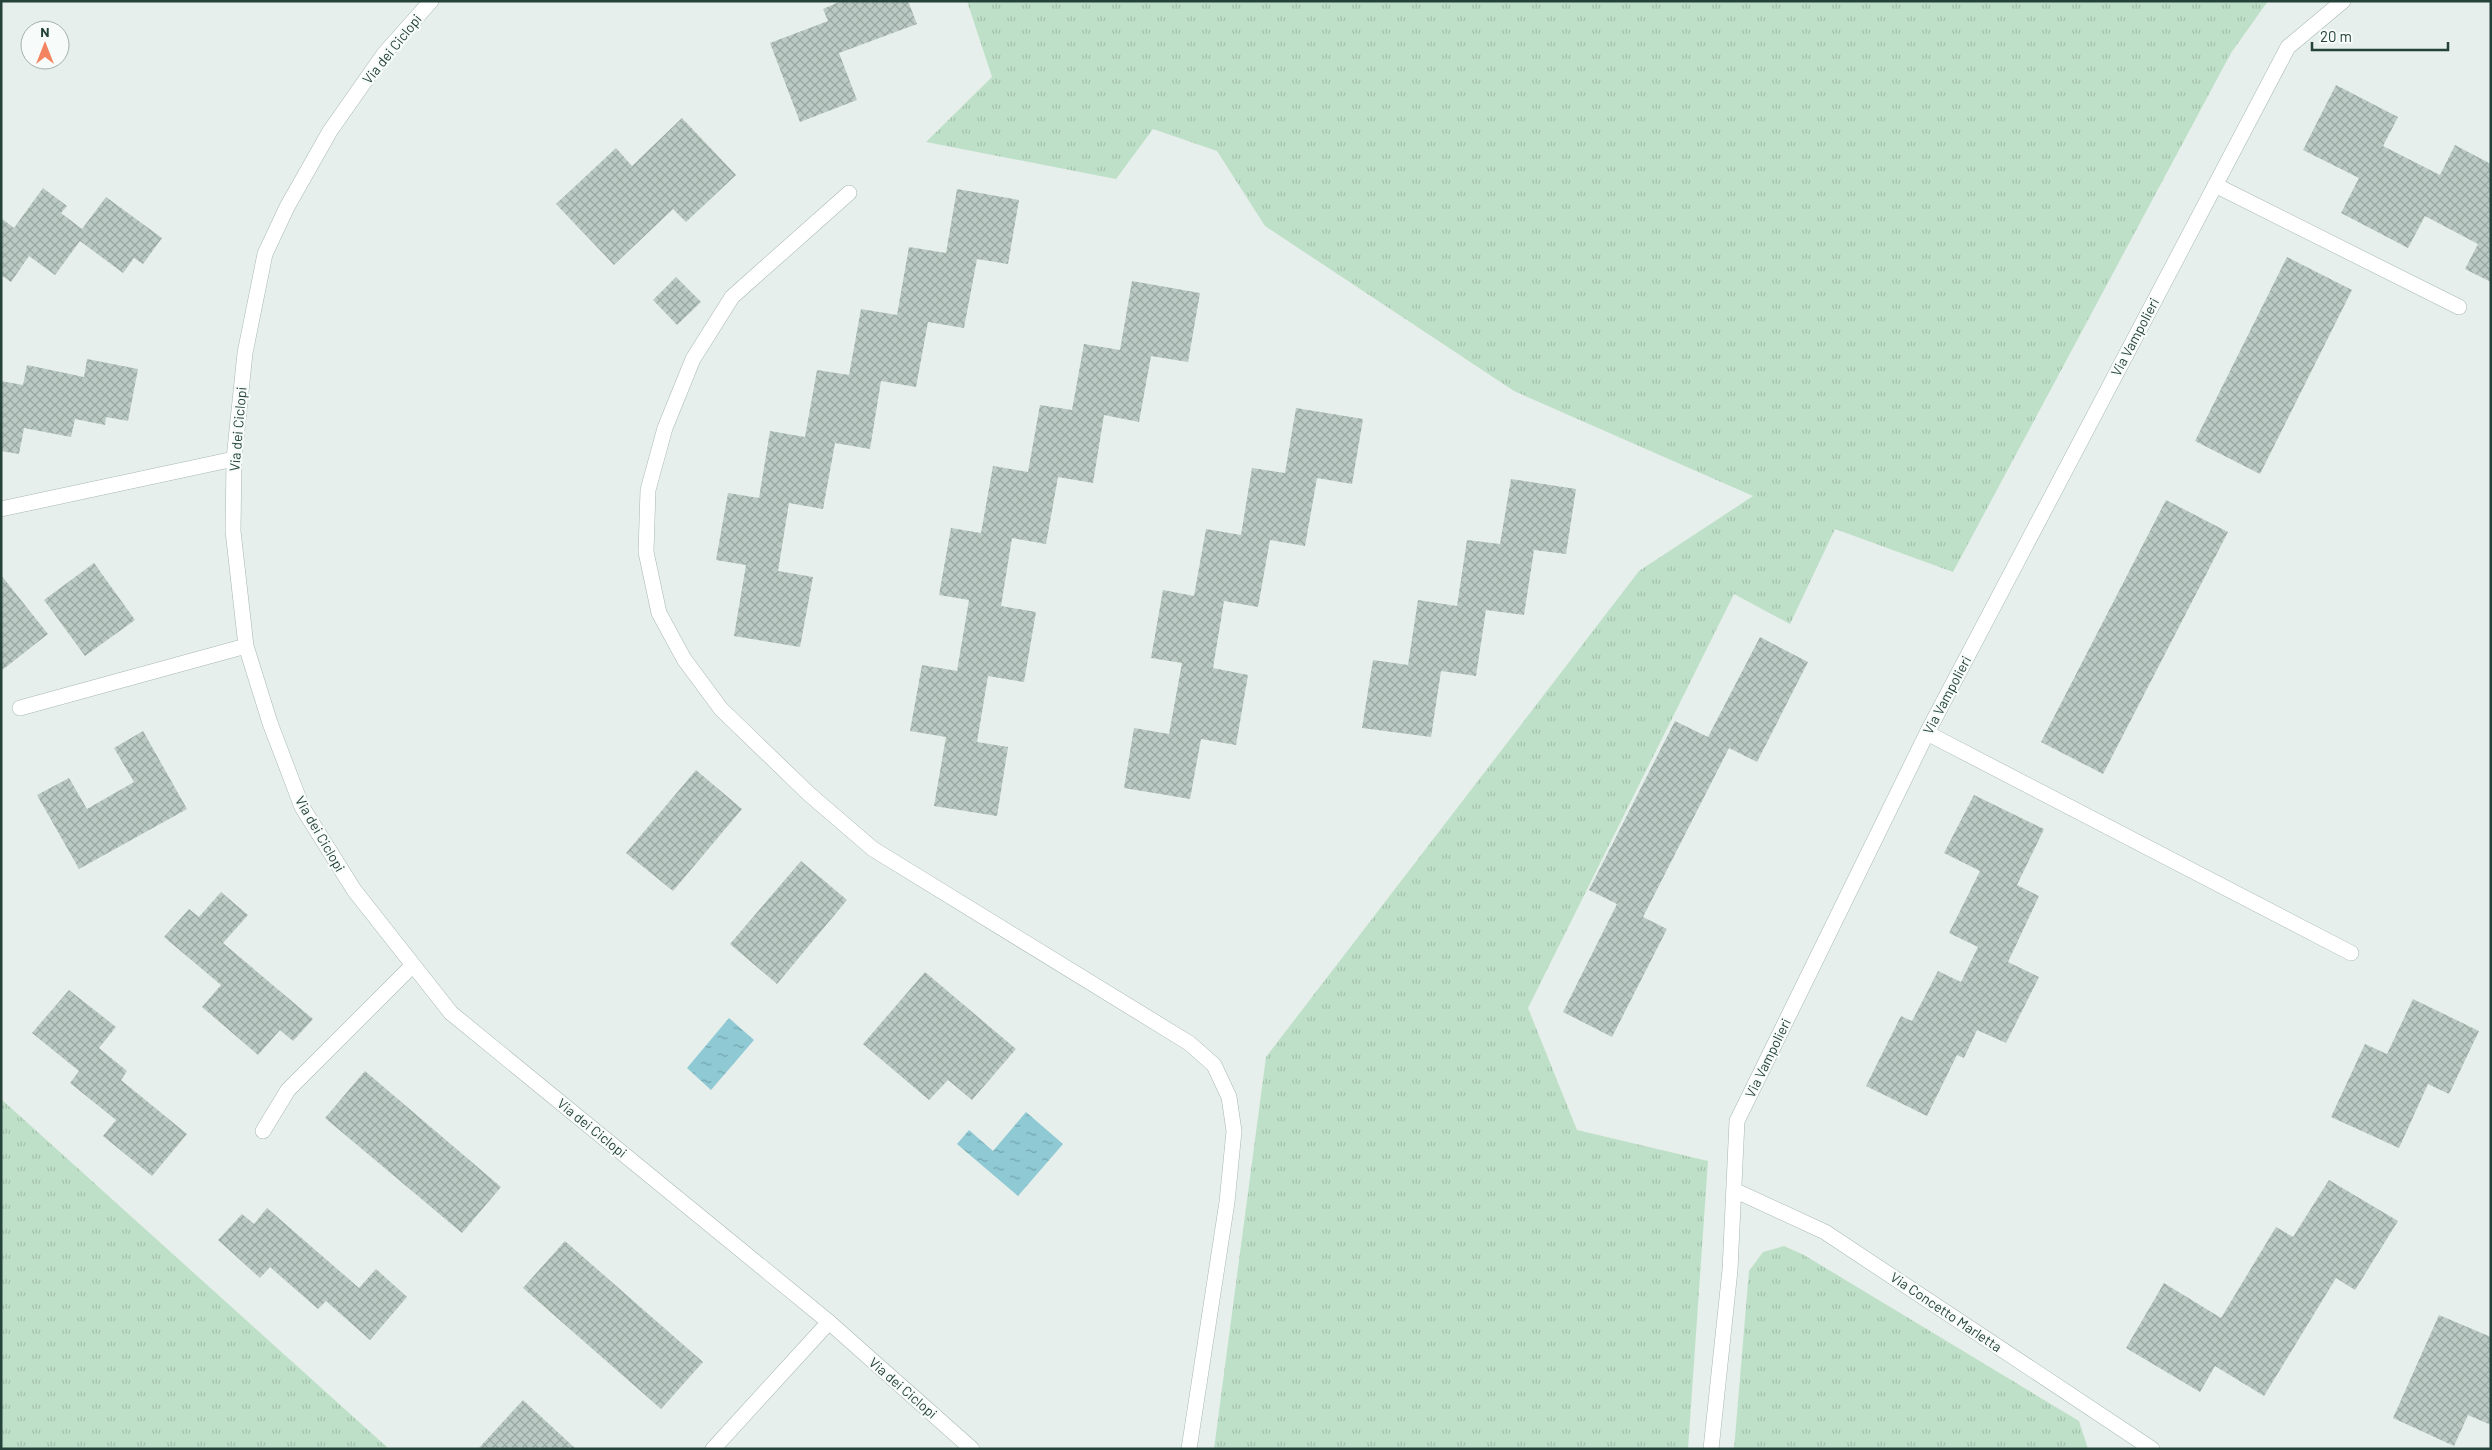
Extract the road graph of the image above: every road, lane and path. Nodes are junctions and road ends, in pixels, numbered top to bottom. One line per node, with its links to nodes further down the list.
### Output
1 (431, 1): 6 (street, Via dei Ciclopi)
2 (2343, 1): 3 (street, Via Vampolieri)
3 (2215, 185): 5 (street); 10 (street, Via Vampolieri)
4 (849, 193): 18 (street)
5 (2458, 307)
6 (234, 459): 7 (street); 8 (street, Via dei Ciclopi)
7 (1, 510)
8 (246, 646): 9 (street); 12 (street, Via dei Ciclopi)
9 (20, 708)
10 (1927, 733): 11 (street); 14 (street, Via Vampolieri)
11 (2351, 953)
12 (413, 965): 13 (street); 15 (street, Via dei Ciclopi)
13 (263, 1131)
14 (1734, 1190): 19 (street, Via Vampolieri); 20 (street, Via Concetto Marletta)
15 (829, 1322): 16 (street); 17 (street, Via dei Ciclopi)
16 (713, 1449)
17 (972, 1449)
18 (1189, 1449)
19 (1711, 1449)
20 (2152, 1449)

